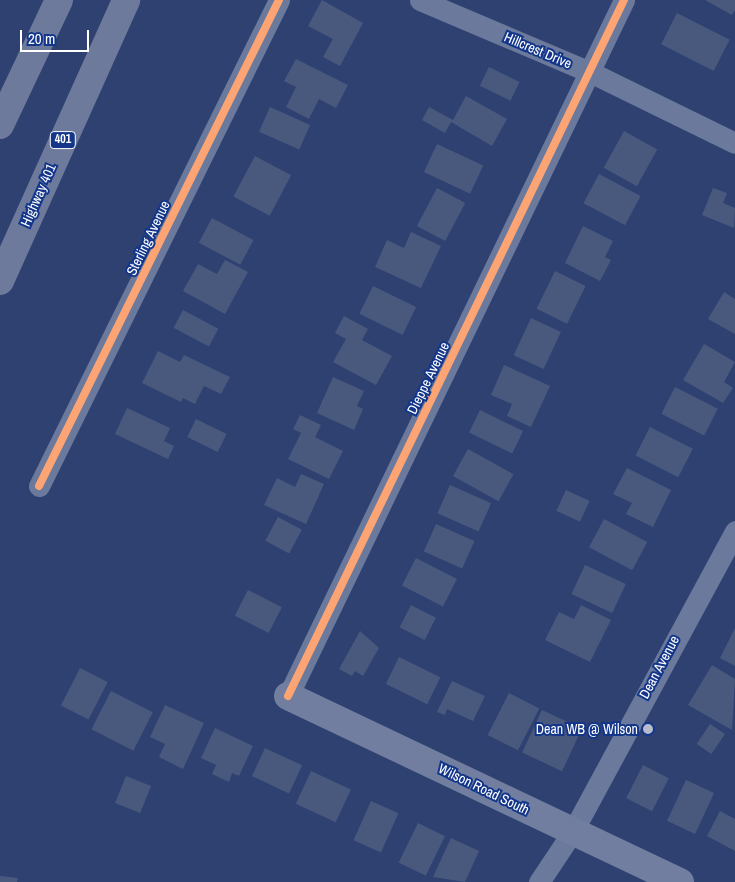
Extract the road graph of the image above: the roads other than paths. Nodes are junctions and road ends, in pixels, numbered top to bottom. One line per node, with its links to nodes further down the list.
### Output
1 (59, 0): 7 (highway)
2 (126, 0): 9 (highway, Highway 401 / 401)
3 (279, 0): 10 (street, Sterling Avenue)
4 (420, 0): 6 (street, Hillcrest Drive)
5 (624, 0): 6 (street, Dieppe Avenue)
6 (590, 72): 8 (street, Hillcrest Drive); 12 (street, Dieppe Avenue)
7 (0, 125)
8 (735, 142)
9 (0, 281)
10 (39, 486)
11 (735, 531): 13 (street, Dean Avenue)
12 (288, 696): 13 (main road, Wilson Road South)
13 (573, 831): 14 (street, Dean Avenue); 15 (main road, Wilson Road South)
14 (539, 882)
15 (680, 882)

